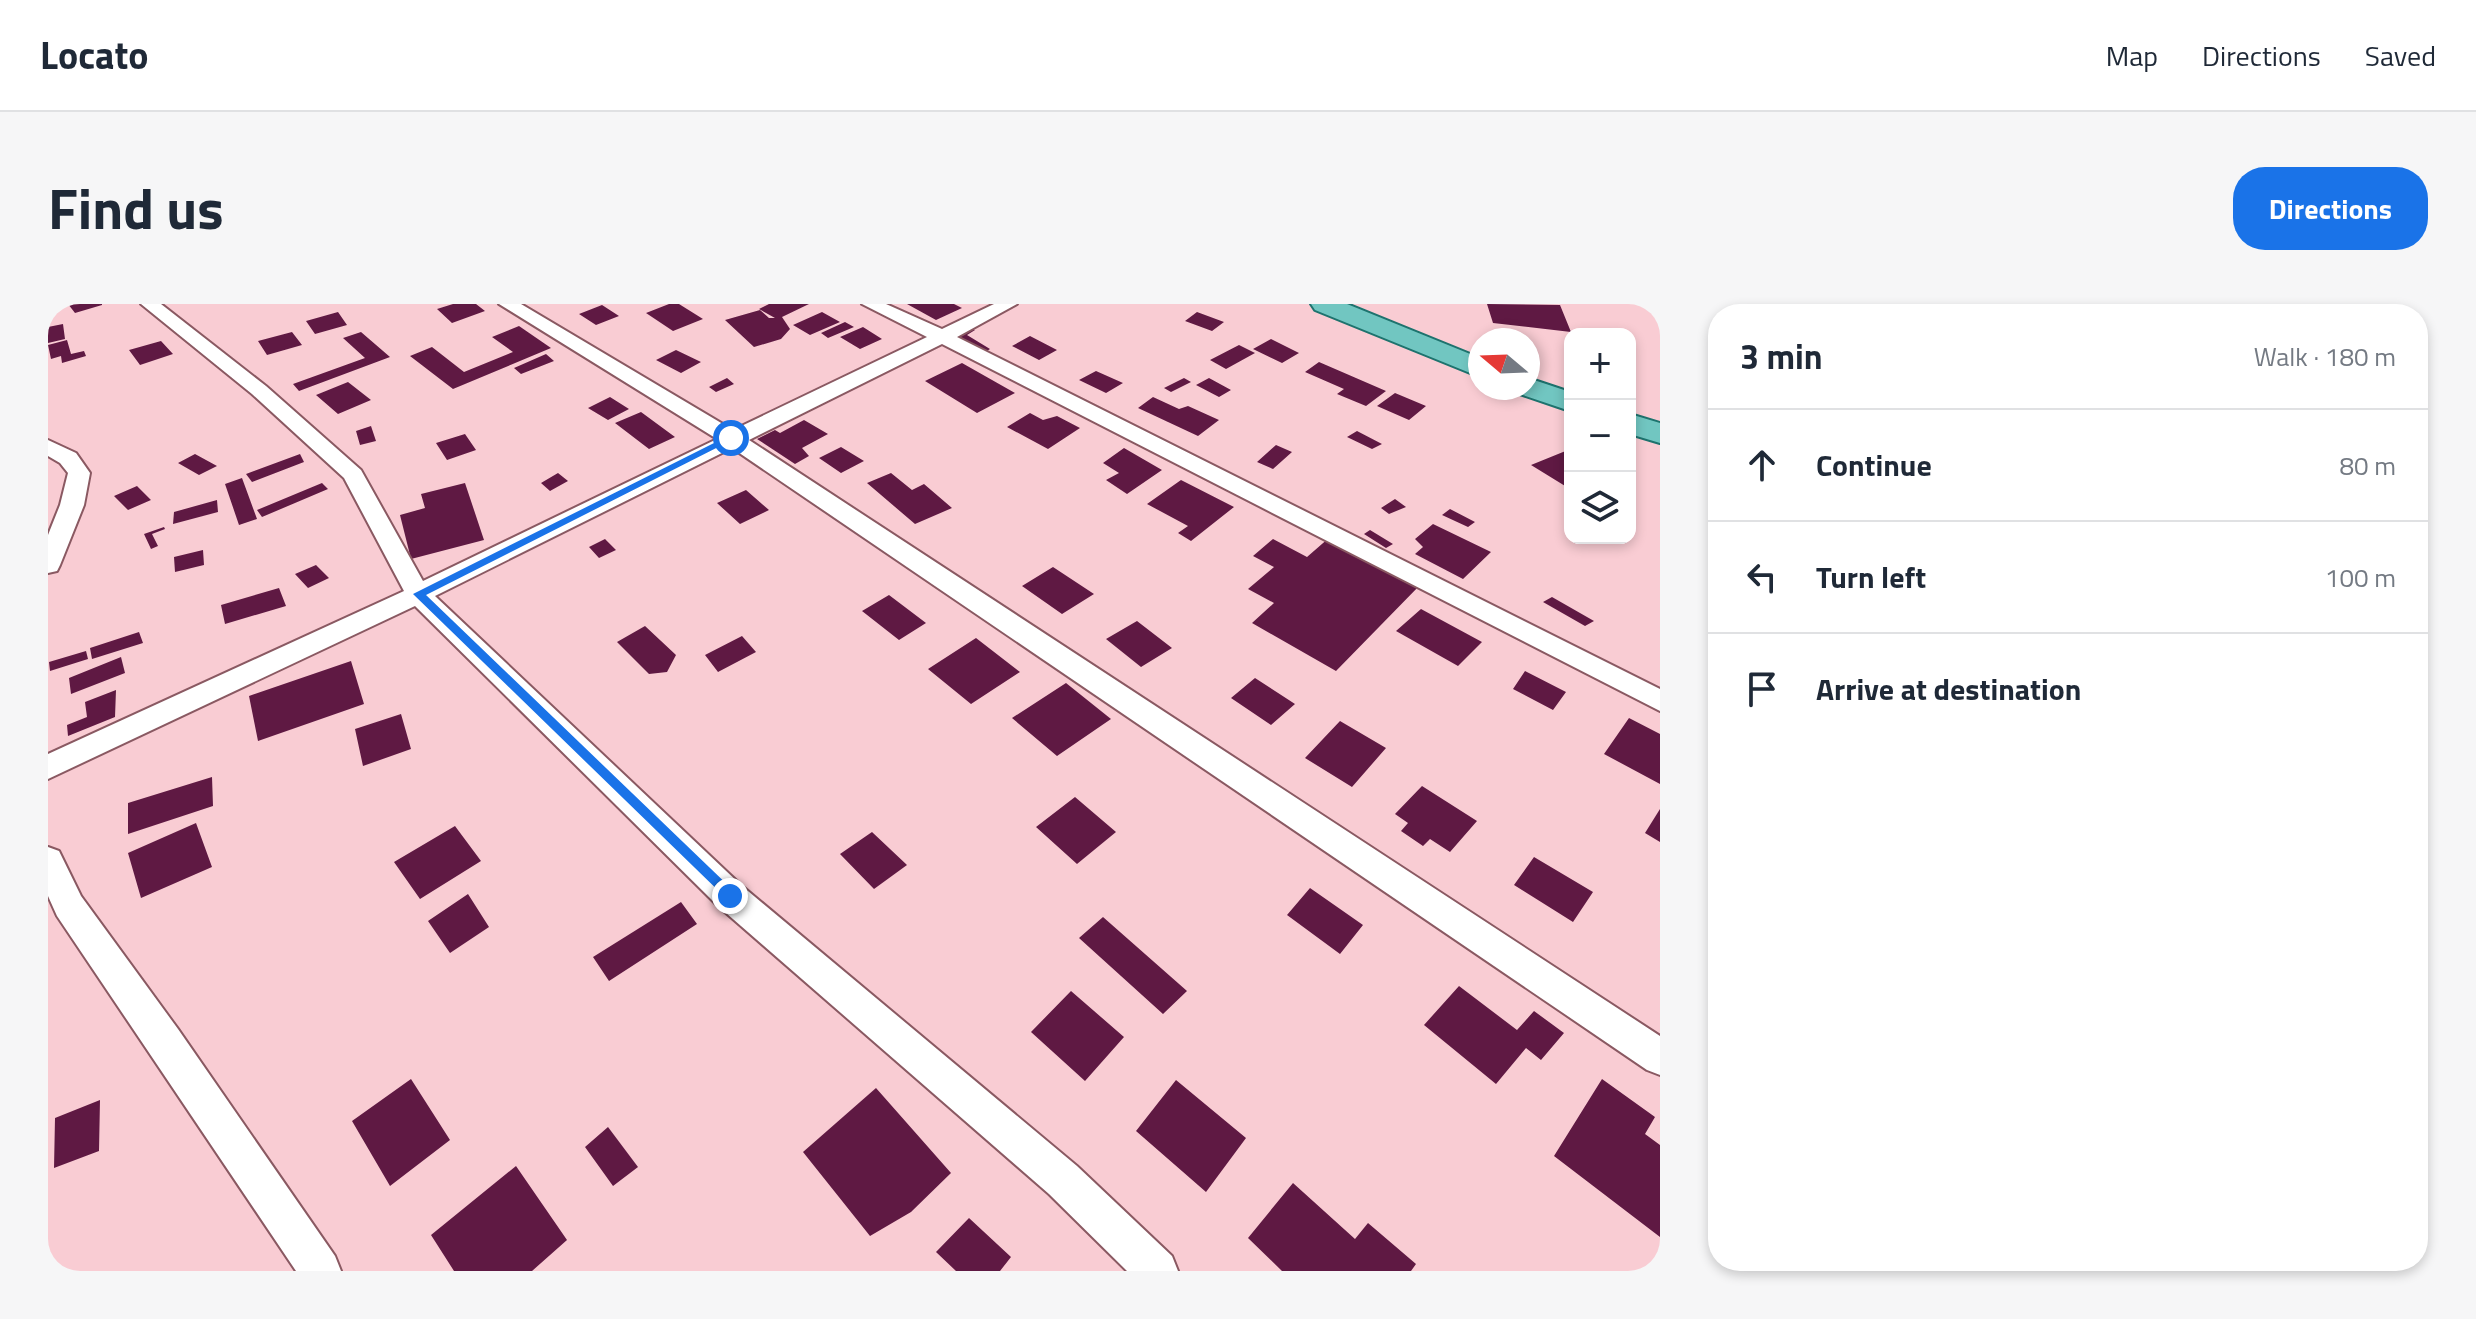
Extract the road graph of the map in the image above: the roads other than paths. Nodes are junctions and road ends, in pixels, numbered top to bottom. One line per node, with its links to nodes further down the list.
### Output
1 (150, 304): 17 (street)
2 (508, 304): 14 (street)
3 (871, 304): 6 (street)
4 (1008, 304): 6 (street)
5 (1324, 304): 7 (main road)
6 (941, 336): 14 (street); 18 (street)
7 (1468, 363)
8 (1540, 390): 9 (main road)
9 (1564, 397)
10 (1636, 415): 11 (main road)
11 (1660, 421)
12 (1636, 425): 13 (main road)
13 (1660, 434)
14 (731, 438): 17 (street); 21 (street)
15 (48, 447): 16 (street)
16 (48, 565)
17 (418, 594): 19 (street); 23 (street)
18 (1660, 701)
19 (48, 767)
20 (48, 860): 22 (street)
21 (1660, 1057)
22 (320, 1271)
23 (1157, 1271)

